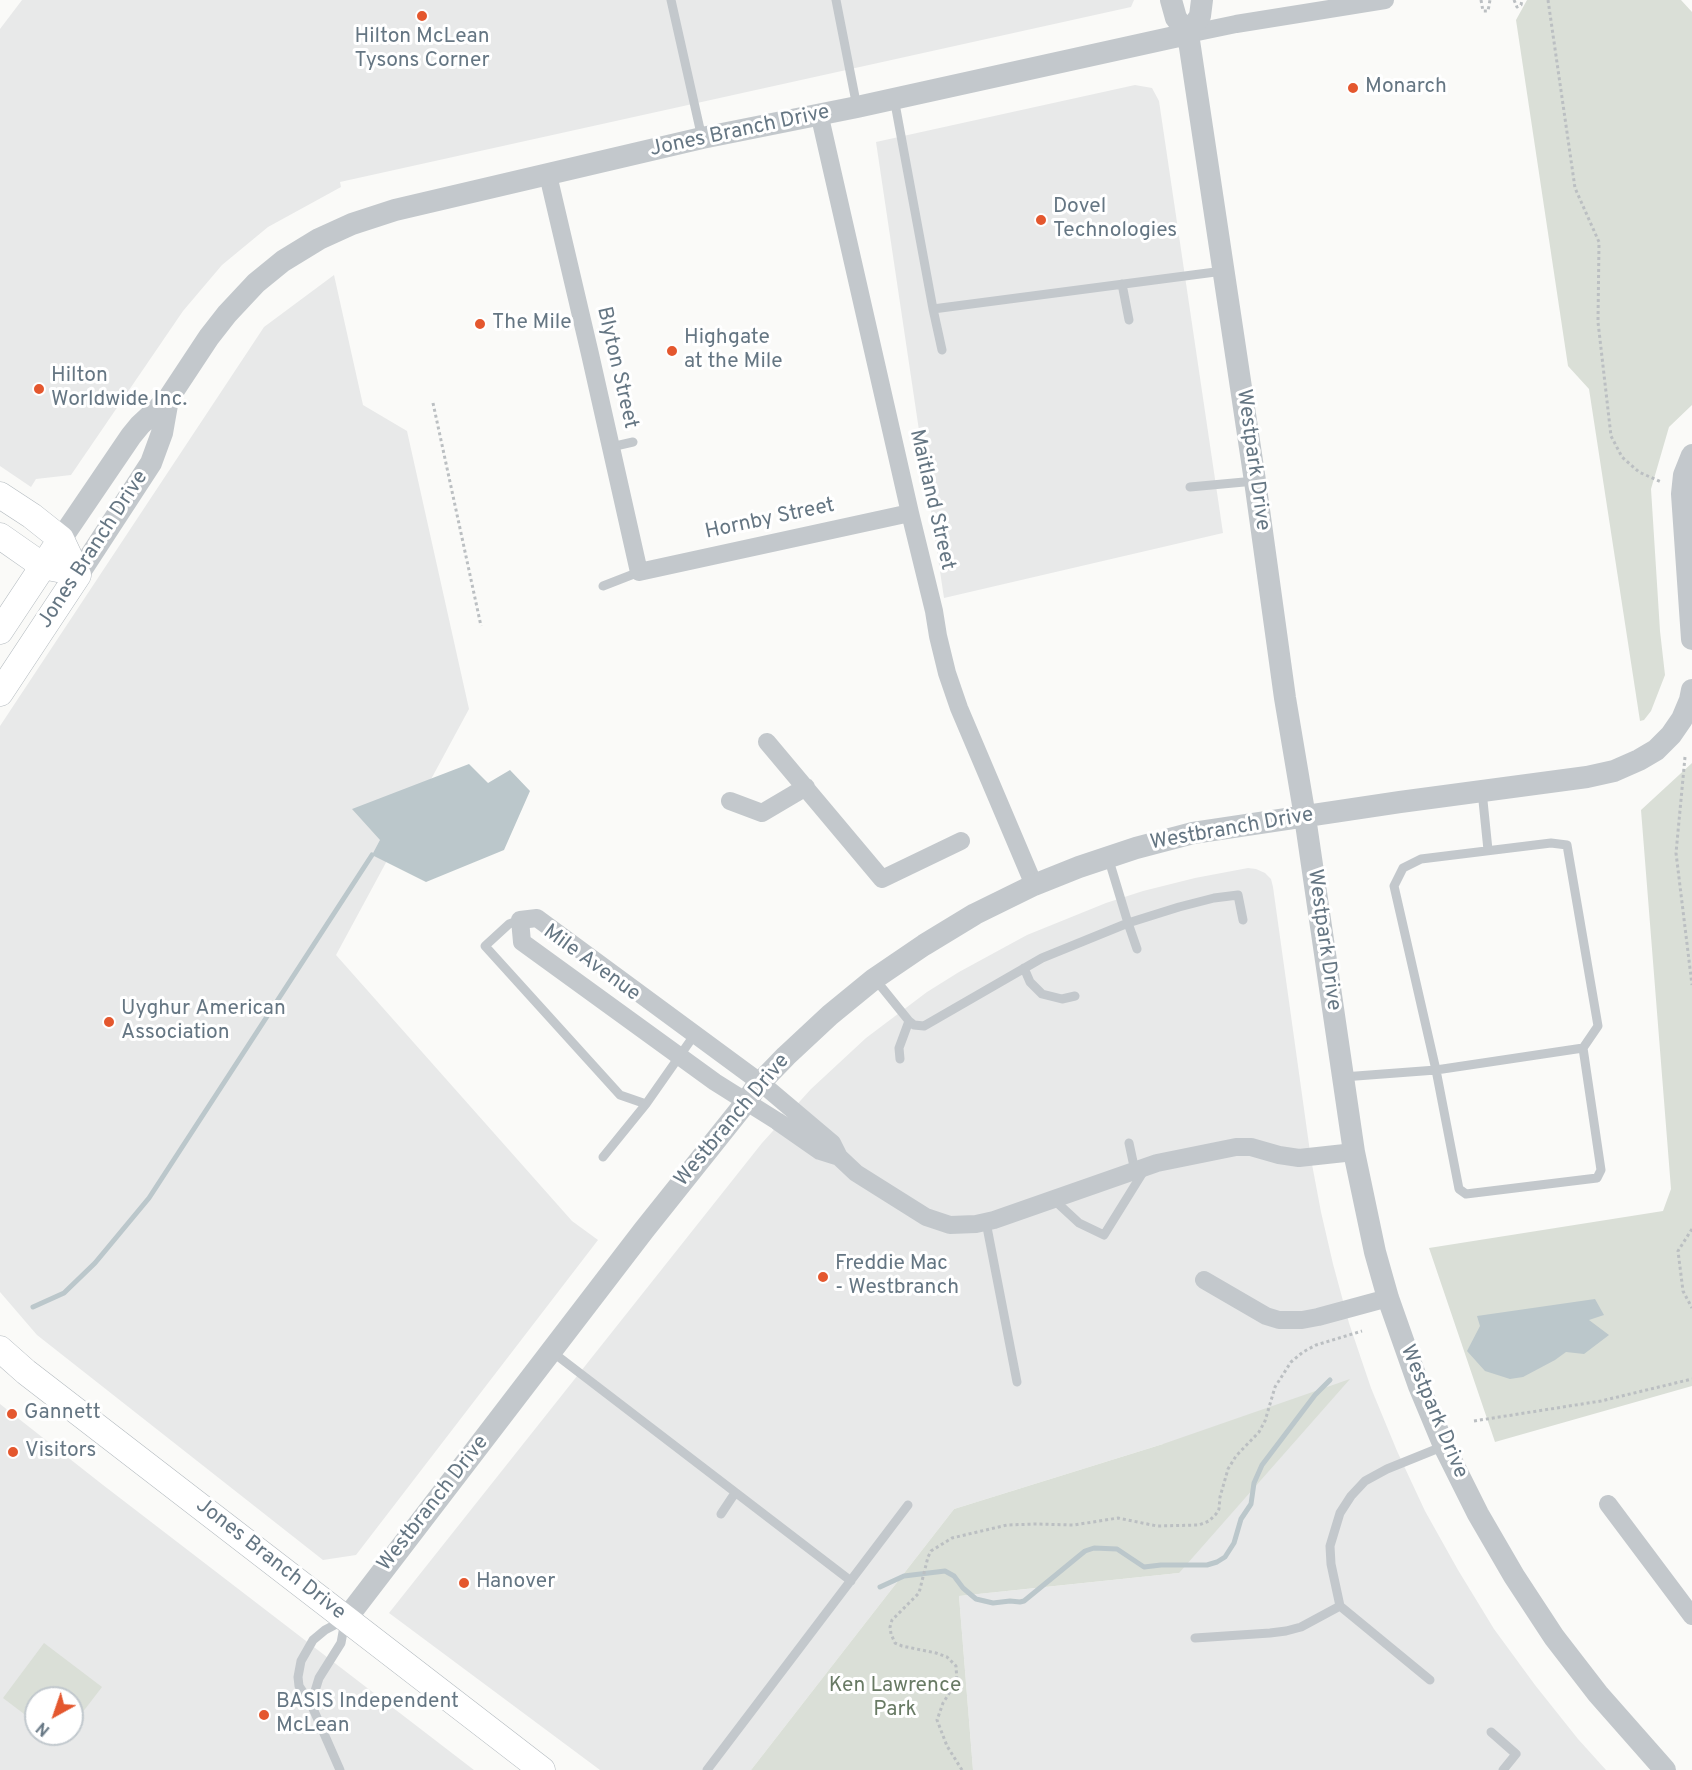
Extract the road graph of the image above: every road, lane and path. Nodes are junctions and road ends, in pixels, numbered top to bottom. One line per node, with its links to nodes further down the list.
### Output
1 (671, 0): 16 (lane)
2 (836, 0): 14 (lane)
3 (1171, 0): 12 (street, Westpark Drive)
4 (1202, 0): 12 (street)
5 (1380, 0): 11 (street, Jones Branch Drive)
6 (1481, 0): 7 (path)
7 (1490, 0)
8 (1514, 0): 9 (path)
9 (1522, 0)
10 (1548, 0): 29 (path)
11 (1338, 3): 12 (street, Jones Branch Drive)
12 (1188, 34): 13 (street, Jones Branch Drive); 18 (street, Westpark Drive)
13 (894, 98): 14 (street, Jones Branch Drive); 20 (lane)
14 (857, 107): 15 (street, Jones Branch Drive)
15 (819, 113): 16 (street, Jones Branch Drive); 32 (street, Maitland Street)
16 (702, 138): 17 (street, Jones Branch Drive)
17 (548, 175): 23 (street, Jones Branch Drive); 26 (street, Blyton Street)
18 (1223, 271): 19 (lane); 28 (street, Westpark Drive)
19 (1122, 284): 20 (lane); 21 (lane)
20 (933, 309): 22 (lane)
21 (1129, 320)
22 (942, 350)
23 (168, 399): 34 (street, Jones Branch Drive); 37 (street, Jones Branch Drive)
24 (433, 403): 39 (path)
25 (633, 442): 26 (lane)
26 (611, 447): 36 (street, Blyton Street)
27 (1692, 455): 41 (street)
28 (1255, 481): 30 (lane); 49 (street, Westpark Drive)
29 (1661, 482)
30 (1190, 488)
31 (0, 495): 34 (main road)
32 (910, 513): 36 (street, Hornby Street); 53 (street, Maitland Street)
33 (0, 536): 35 (main road)
34 (61, 539): 35 (main road, Jones Branch Drive); 37 (main road)
35 (43, 566): 37 (main road); 40 (main road, Jones Branch Drive)
36 (639, 572): 38 (lane)
37 (78, 574): 43 (main road, Jones Branch Drive)
38 (603, 586)
39 (481, 626)
40 (0, 631)
41 (1692, 639)
42 (1692, 690): 47 (street, Westbranch Drive)
43 (0, 693)
44 (767, 742): 46 (street)
45 (1685, 757): 60 (path)
46 (806, 787): 48 (street); 50 (street)
47 (1482, 791): 49 (street, Westbranch Drive); 51 (lane)
48 (730, 801)
49 (1305, 817): 52 (street, Westbranch Drive); 68 (street, Westpark Drive)
50 (961, 841)
51 (1488, 850): 64 (lane); 67 (lane)
52 (1108, 857): 53 (street, Westbranch Drive); 56 (lane)
53 (1034, 885): 59 (street, Westbranch Drive)
54 (520, 920): 63 (street, Mile Avenue); 65 (street, Mile Avenue); 71 (lane)
55 (1243, 920): 56 (lane)
56 (1128, 923): 57 (lane); 58 (lane)
57 (1137, 949)
58 (1024, 968): 61 (lane); 62 (lane)
59 (874, 979): 62 (lane); 69 (street, Westbranch Drive)
60 (1692, 985)
61 (1075, 996)
62 (909, 1021): 66 (lane)
63 (695, 1034): 65 (lane); 69 (street, Mile Avenue)
64 (1583, 1048): 67 (lane); 67 (lane)
65 (680, 1056): 70 (street, Mile Avenue); 71 (lane)
66 (900, 1059)
67 (1436, 1070): 68 (lane)
68 (1343, 1077): 73 (street, Westpark Drive)
69 (760, 1083): 70 (street, Westbranch Drive); 75 (street, Mile Avenue)
70 (747, 1101): 75 (street, Mile Avenue); 85 (street, Westbranch Drive)
71 (646, 1104): 74 (lane)
72 (1129, 1143): 76 (lane)
73 (1354, 1152): 76 (street); 81 (street, Westpark Drive)
74 (603, 1157)
75 (839, 1157): 78 (street)
76 (1140, 1169): 77 (street); 77 (lane)
77 (1053, 1199): 78 (street)
78 (986, 1222): 87 (lane)
79 (1692, 1229): 82 (path)
80 (1204, 1280): 81 (street)
81 (1388, 1298): 89 (street, Westpark Drive)
82 (1692, 1308)
83 (1362, 1331): 105 (path)
84 (0, 1349): 97 (main road, Jones Branch Drive)
85 (551, 1351): 90 (lane); 97 (street, Westbranch Drive)
86 (1692, 1379): 88 (path)
87 (1017, 1382)
88 (1474, 1421)
89 (1444, 1446): 95 (lane); 107 (street, Westpark Drive)
90 (735, 1493): 93 (lane); 94 (lane)
91 (1608, 1504): 96 (street)
92 (908, 1505): 94 (lane)
93 (721, 1514)
94 (850, 1581): 104 (lane)
95 (1340, 1606): 98 (lane); 99 (lane)
96 (1691, 1613)
97 (346, 1619): 100 (lane); 100 (lane); 103 (main road, Jones Branch Drive)
98 (1195, 1638)
99 (1430, 1680)
100 (311, 1704): 102 (lane)
101 (1491, 1732): 106 (lane)
102 (340, 1770)
103 (542, 1770)
104 (707, 1770)
105 (962, 1770)
106 (1503, 1770)
107 (1665, 1770)

